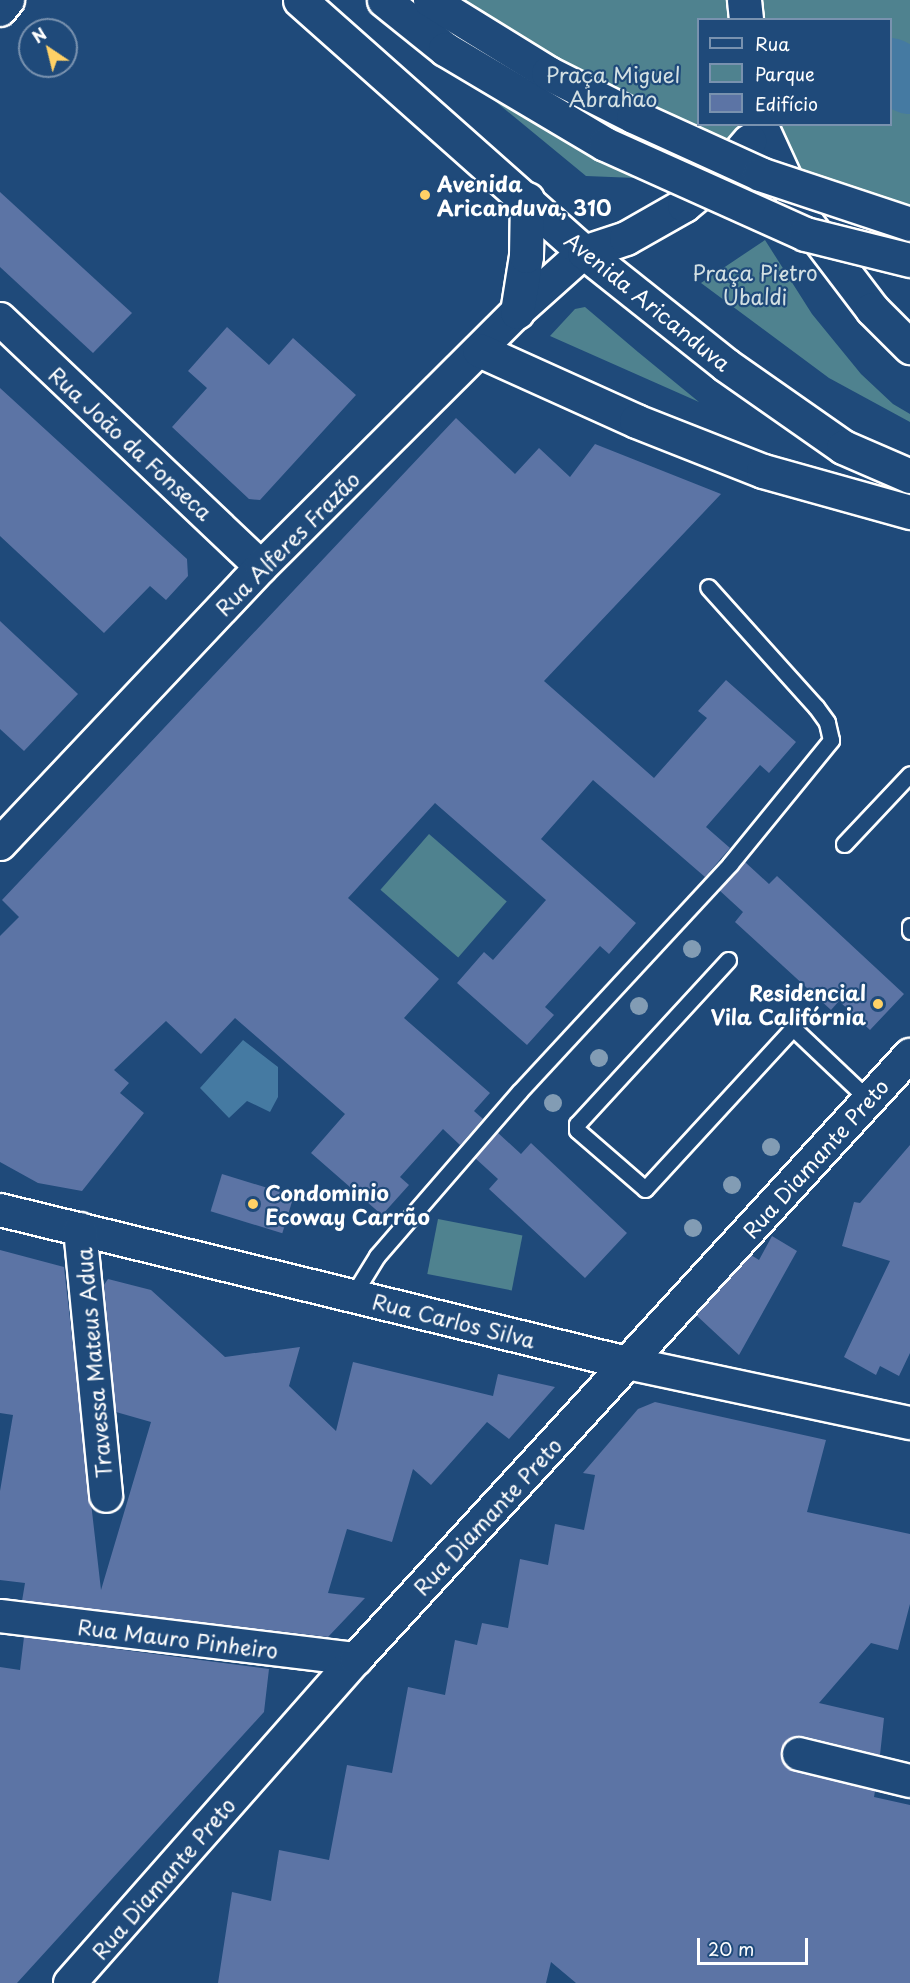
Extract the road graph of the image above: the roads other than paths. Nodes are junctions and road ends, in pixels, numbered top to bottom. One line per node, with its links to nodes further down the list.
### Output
1 (8, 0): 6 (street)
2 (300, 0): 10 (main road, Avenida Aricanduva)
3 (384, 0): 13 (main road, bridge)
4 (430, 0): 11 (main road, bridge)
5 (744, 0): 7 (main road)
6 (0, 10)
7 (746, 18)
8 (759, 126): 12 (main road)
9 (760, 126): 16 (main road)
10 (527, 199): 12 (main road, Avenida Aricanduva); 14 (main road)
11 (910, 224)
12 (584, 252): 14 (street, Rua Alferes Frazão); 18 (main road, Avenida Aricanduva)
13 (910, 260)
14 (517, 312): 17 (street, Rua Alferes Frazão)
15 (0, 319): 20 (street, Rua João da Fonseca)
16 (910, 347)
17 (479, 351): 19 (main road); 20 (street, Rua Alferes Frazão)
18 (910, 476)
19 (910, 512)
20 (261, 567): 23 (street, Rua Alferes Frazão)
21 (708, 587): 32 (lane)
22 (910, 774): 24 (lane)
23 (0, 844)
24 (844, 844)
25 (910, 926): 26 (lane)
26 (910, 931)
27 (729, 960): 29 (lane)
28 (910, 1054): 29 (street, Rua Diamante Preto)
29 (869, 1100): 33 (street, Rua Diamante Preto)
30 (0, 1210): 31 (street, Rua Carlos Silva)
31 (80, 1230): 32 (street, Rua Carlos Silva); 35 (street, Travessa Mateus Adua)
32 (353, 1295): 33 (street, Rua Carlos Silva)
33 (627, 1364): 34 (street, Rua Carlos Silva); 37 (street, Rua Diamante Preto)
34 (910, 1423)
35 (106, 1496)
36 (0, 1616): 37 (street, Rua Mauro Pinheiro)
37 (356, 1659): 40 (street, Rua Diamante Preto)
38 (799, 1754): 39 (street)
39 (910, 1780)
40 (70, 1983)

